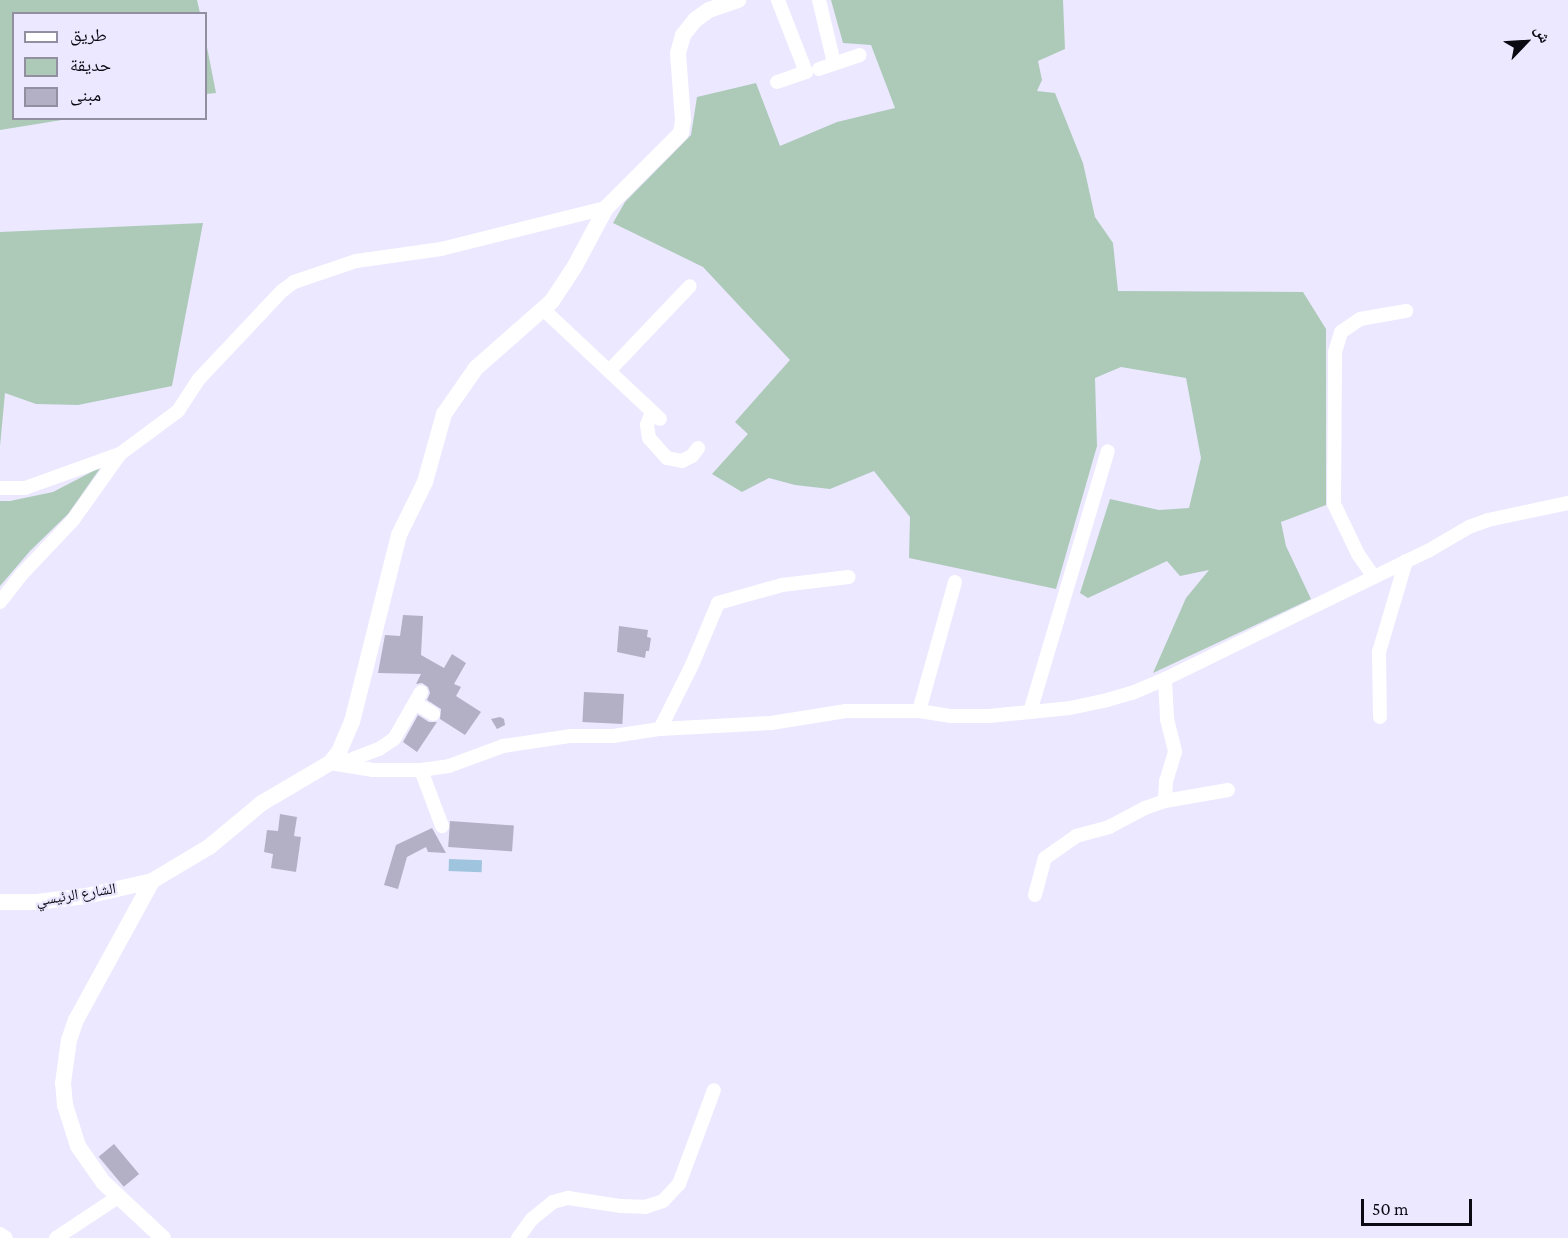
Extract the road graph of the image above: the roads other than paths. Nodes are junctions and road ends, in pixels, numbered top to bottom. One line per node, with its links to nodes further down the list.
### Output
1 (738, 0): 8 (street)
2 (778, 0): 7 (street)
3 (819, 0): 5 (street)
4 (860, 54): 5 (street)
5 (834, 63): 6 (street)
6 (819, 69)
7 (777, 82)
8 (606, 208): 10 (street); 15 (street)
9 (690, 286): 12 (street)
10 (544, 310): 12 (street); 29 (street)
11 (1406, 311): 20 (street)
12 (609, 371): 13 (street)
13 (698, 448)
14 (1108, 451): 25 (street)
15 (120, 454): 16 (street); 22 (street)
16 (0, 488)
17 (1568, 503): 18 (street)
18 (1406, 561): 20 (street); 27 (street)
19 (849, 577): 28 (street)
20 (1374, 577): 23 (street)
21 (955, 582): 24 (street)
22 (0, 602)
23 (1165, 679): 25 (street); 32 (street)
24 (919, 711): 25 (street); 28 (street)
25 (1030, 712)
26 (433, 714): 29 (street)
27 (1380, 717)
28 (660, 729): 30 (street)
29 (335, 764): 30 (street); 34 (street)
30 (421, 770): 33 (street)
31 (1228, 789): 32 (street)
32 (1165, 801): 35 (street)
33 (442, 826)
34 (152, 881): 36 (street, الشارع الرئيسي); 38 (street)
35 (1035, 895)
36 (0, 902)
37 (714, 1090): 43 (street)
38 (118, 1197): 41 (street); 42 (street)
39 (0, 1234): 40 (street)
40 (6, 1238)
41 (56, 1238)
42 (163, 1238)
43 (518, 1238)

